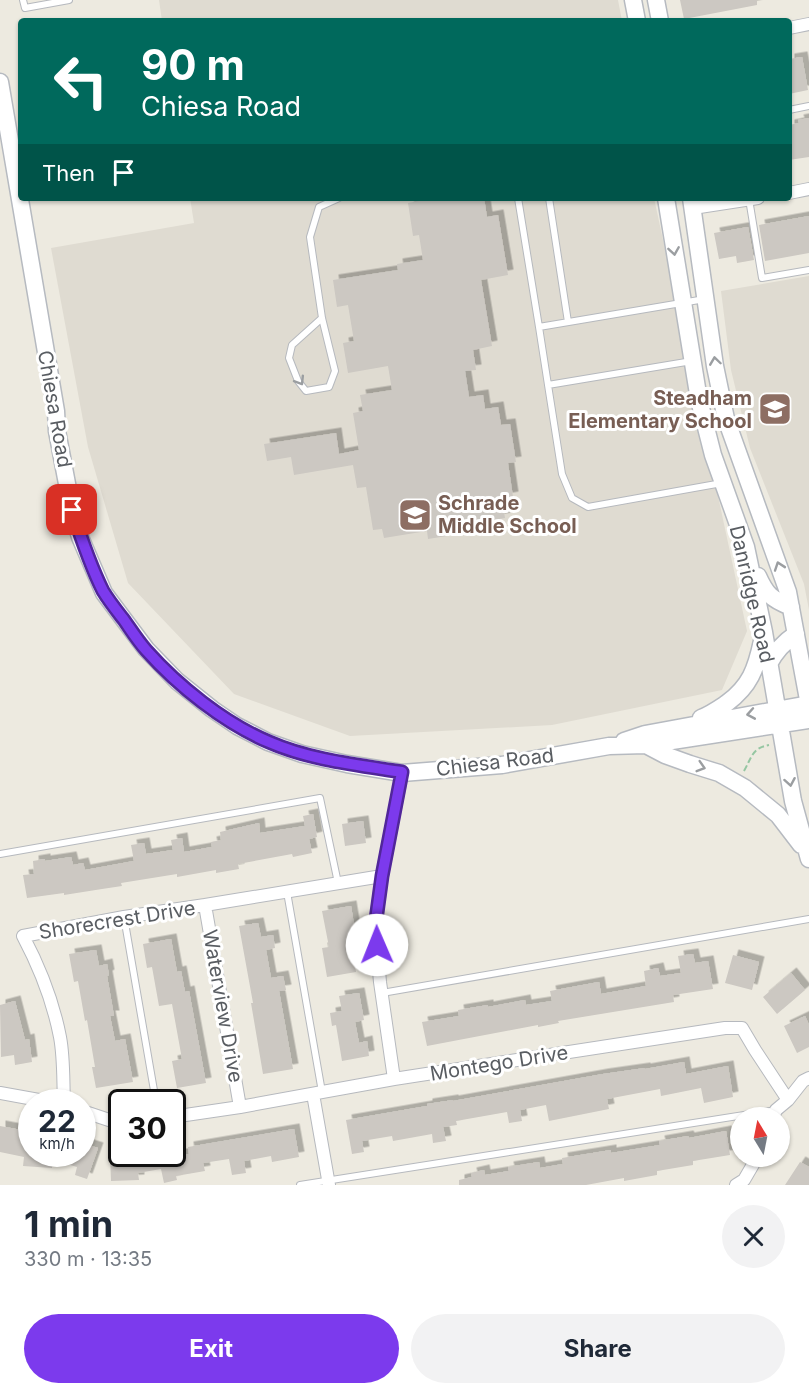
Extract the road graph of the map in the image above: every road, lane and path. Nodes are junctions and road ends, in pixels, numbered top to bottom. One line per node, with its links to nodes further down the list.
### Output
1 (23, 0): 2 (lane)
2 (69, 0)
3 (633, 0): 5 (main road)
4 (656, 0): 6 (main road)
5 (636, 18)
6 (659, 18)
7 (809, 24): 8 (street)
8 (792, 27)
9 (0, 82): 12 (main road, Chiesa Road)
10 (809, 106): 11 (lane)
11 (792, 109)
12 (18, 188)
13 (809, 189): 14 (street)
14 (792, 192)
15 (20, 201): 44 (main road, Chiesa Road)
16 (332, 201): 26 (lane)
17 (518, 201): 28 (lane)
18 (549, 201): 27 (lane)
19 (666, 201): 25 (main road, Danridge Road, one-way to 25)
20 (722, 201): 22 (street)
21 (753, 201): 23 (lane)
22 (692, 203): 24 (main road, Danridge Road)
23 (809, 270)
24 (705, 298): 25 (lane); 33 (main road, Danridge Road, one-way to 24)
25 (682, 303): 27 (lane); 29 (main road, Danridge Road)
26 (322, 318): 26 (lane, one-way to 26)
27 (568, 322): 28 (lane)
28 (539, 327): 30 (lane)
29 (692, 361): 30 (lane); 31 (main road, Danridge Road)
30 (548, 386): 31 (lane)
31 (722, 483): 32 (main road, Danridge Road)
32 (746, 547): 33 (main road); 34 (main road, Danridge Road)
33 (791, 606): 35 (main road, Danridge Road)
34 (764, 632): 36 (main road, Danridge Road); 40 (main road)
35 (796, 634): 36 (main road); 37 (main road, Danridge Road)
36 (769, 664): 38 (main road, Danridge Road)
37 (809, 705): 38 (main road, Chiesa Road)
38 (779, 717): 39 (main road, Chiesa Road); 40 (main road, Chiesa Road, one-way to 40); 42 (main road, Chiesa Road); 47 (main road, one-way to 47)
39 (809, 720)
40 (670, 729): 43 (main road, Chiesa Road)
41 (774, 744): 45 (path)
42 (646, 745): 43 (main road, Chiesa Road); 47 (main road, one-way to 47)
43 (609, 747): 44 (main road, Chiesa Road)
44 (402, 772): 48 (street)
45 (741, 776)
46 (0, 854): 49 (lane)
47 (807, 854)
48 (382, 876): 49 (street, Shorecrest Drive); 54 (street)
49 (338, 883): 50 (street, Shorecrest Drive)
50 (286, 892): 51 (street, Shorecrest Drive); 60 (lane)
51 (206, 905): 52 (street, Shorecrest Drive); 63 (street, Waterview Drive)
52 (124, 917): 57 (street, Shorecrest Drive); 58 (lane)
53 (809, 919): 54 (lane)
54 (382, 993): 56 (street)
55 (809, 1078): 62 (street)
56 (394, 1079): 60 (street, Montego Drive); 62 (street, Montego Drive)
57 (63, 1089)
58 (154, 1089)
59 (0, 1094): 61 (street)
60 (318, 1094): 63 (street, Montego Drive); 68 (street)
61 (18, 1097)
62 (788, 1100): 64 (street)
63 (240, 1107): 65 (street, Montego Drive)
64 (782, 1107)
65 (186, 1115)
66 (730, 1121): 68 (lane)
67 (752, 1167): 70 (street)
68 (328, 1183): 69 (lane)
69 (300, 1185)
70 (735, 1185)

